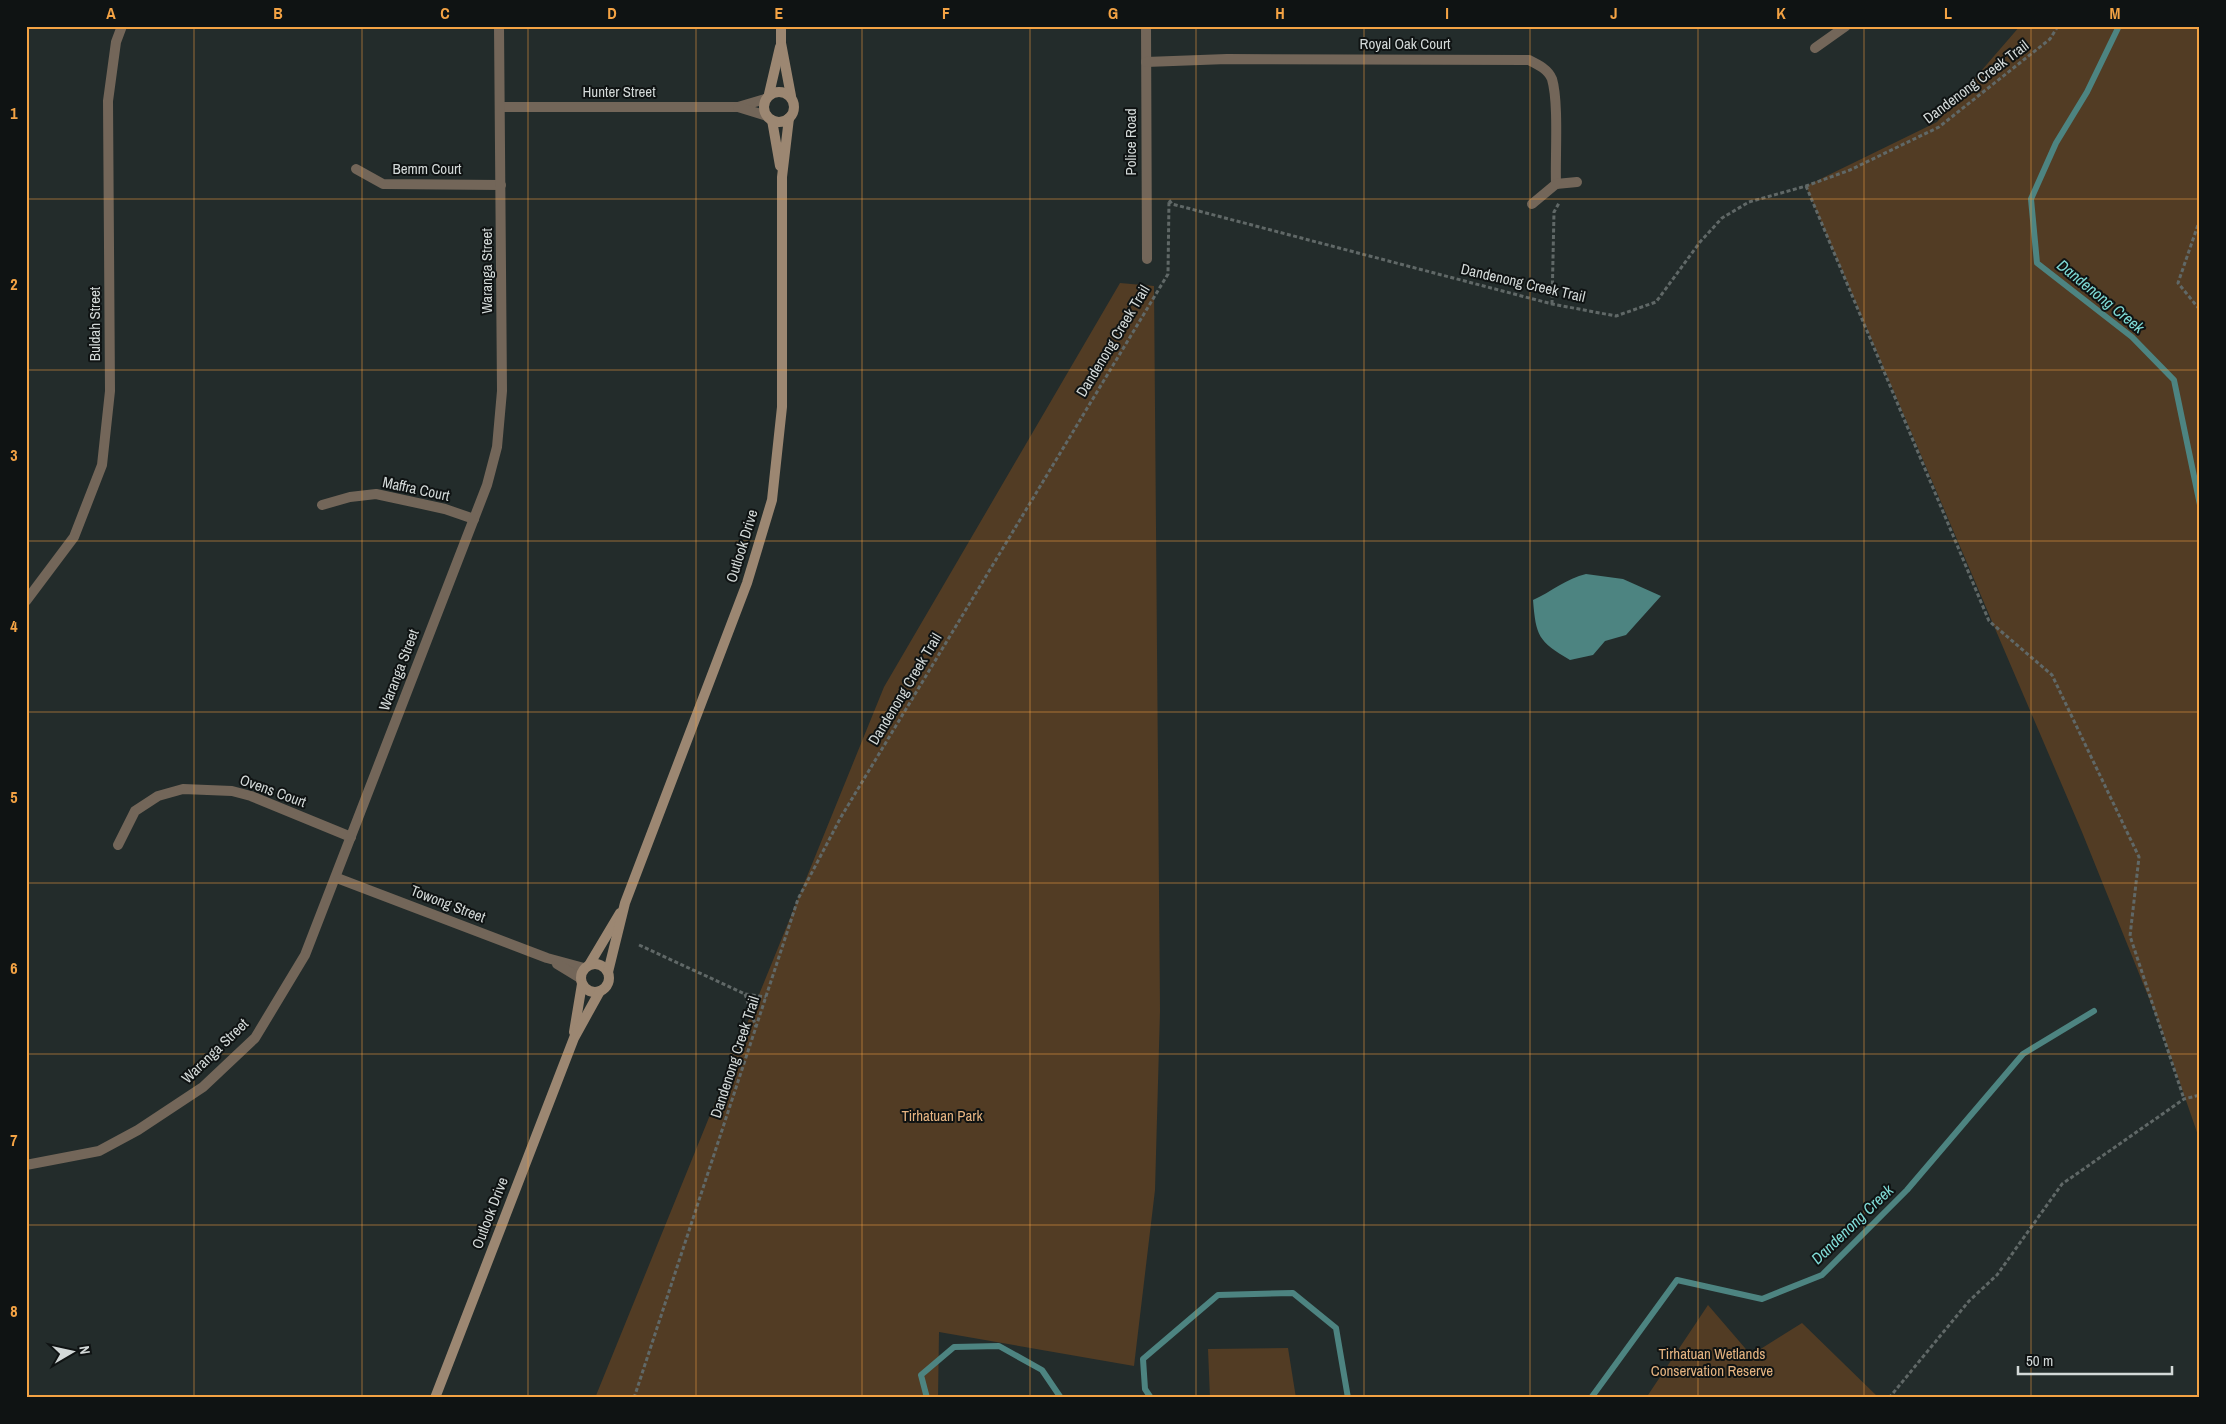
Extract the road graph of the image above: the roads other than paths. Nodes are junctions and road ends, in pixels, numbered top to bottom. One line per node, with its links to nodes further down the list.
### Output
1 (122, 26): 24 (street, Buldah Street)
2 (499, 26): 11 (street, Waranga Street)
3 (781, 26): 6 (street)
4 (1146, 26): 8 (street, Police Road)
5 (1846, 26): 7 (street)
6 (781, 44): 9 (street); 10 (street)
7 (1815, 48)
8 (1146, 62): 18 (street, Royal Oak Court); 21 (street, Police Road)
9 (791, 96): 10 (street); 14 (street)
10 (767, 97): 12 (street, Hunter Street); 13 (street)
11 (501, 107): 12 (street, Hunter Street); 19 (street, Waranga Street)
12 (738, 107): 13 (street, Hunter Street)
13 (770, 118): 14 (street); 16 (street, Outlook Drive)
14 (789, 118): 16 (street, Outlook Drive)
15 (356, 169): 19 (street, Bemm Court)
16 (782, 177): 28 (street, Outlook Drive)
17 (1577, 182): 18 (street)
18 (1556, 184): 20 (street)
19 (502, 185): 23 (street, Waranga Street)
20 (1532, 204)
21 (1146, 259)
22 (322, 505): 23 (street, Maffra Court)
23 (474, 519): 25 (street, Waranga Street)
24 (26, 602)
25 (351, 837): 26 (street, Ovens Court); 27 (street, Waranga Street)
26 (118, 845)
27 (337, 878): 29 (street, Towong Street); 35 (street, Waranga Street)
28 (625, 903): 30 (street, Outlook Drive); 31 (street, Outlook Drive)
29 (547, 958): 30 (street, Towong Street); 32 (street, Towong Street)
30 (587, 966): 31 (street); 32 (street)
31 (608, 972): 33 (street)
32 (581, 981): 33 (street); 34 (street, Outlook Drive)
33 (600, 991): 34 (street, Outlook Drive)
34 (574, 1038): 36 (street, Outlook Drive)
35 (26, 1165)
36 (435, 1398)

